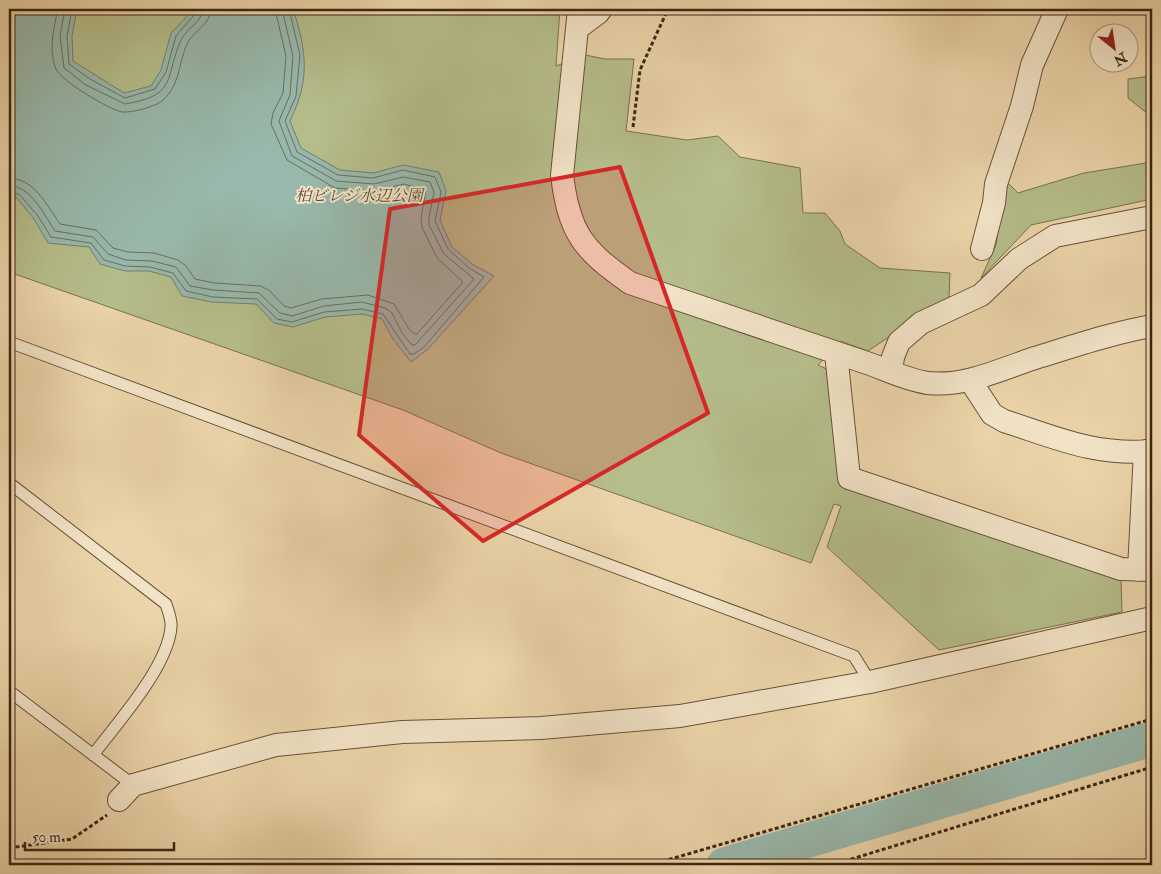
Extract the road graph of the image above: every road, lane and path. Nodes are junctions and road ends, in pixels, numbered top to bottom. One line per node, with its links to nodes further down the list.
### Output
1 (601, 9): 4 (street)
2 (668, 9): 5 (path)
3 (1056, 9): 7 (street)
4 (578, 18): 10 (street)
5 (632, 127)
6 (1152, 217): 11 (street)
7 (982, 249)
8 (1152, 326): 12 (street)
9 (9, 342): 17 (lane)
10 (836, 353): 11 (street); 15 (street)
11 (891, 372): 12 (street)
12 (970, 380): 13 (street)
13 (1149, 451): 15 (street)
14 (9, 483): 20 (lane)
15 (1146, 570)
16 (1152, 618): 17 (street)
17 (870, 682): 22 (street)
18 (9, 691): 20 (lane)
19 (1152, 719): 24 (path)
20 (93, 755): 22 (lane)
21 (1152, 767): 25 (path)
22 (126, 792): 23 (path)
23 (9, 848)
24 (650, 865)
25 (832, 865)

